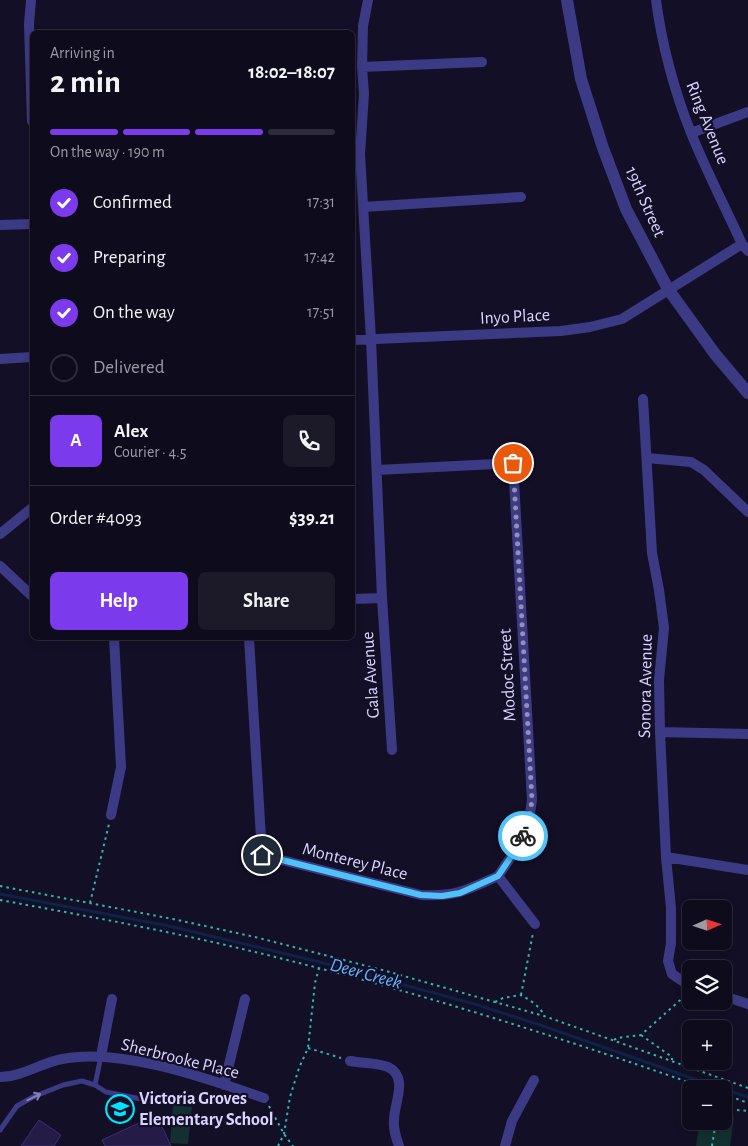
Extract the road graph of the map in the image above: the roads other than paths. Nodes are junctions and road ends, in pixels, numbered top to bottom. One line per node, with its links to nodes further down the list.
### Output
1 (30, 0): 5 (street)
2 (368, 0): 7 (street, Gala Avenue)
3 (567, 0): 15 (street, 19th Street)
4 (656, 0): 9 (street, Ring Avenue)
5 (30, 44)
6 (482, 62): 7 (street)
7 (362, 67): 11 (street, Gala Avenue)
8 (748, 112): 9 (street)
9 (691, 133): 14 (street, Ring Avenue)
10 (521, 197): 11 (street)
11 (363, 207): 16 (street, Gala Avenue)
12 (30, 224): 13 (street)
13 (0, 225)
14 (745, 247): 15 (street, Inyo Place)
15 (668, 290): 16 (street, Inyo Place); 20 (street, 19th Street)
16 (371, 339): 17 (street, Inyo Place); 23 (street, Gala Avenue)
17 (355, 340)
18 (30, 358): 19 (street)
19 (0, 359)
20 (748, 393)
21 (644, 400): 22 (street, Sonora Avenue)
22 (646, 458): 25 (street); 33 (street, Sonora Avenue)
23 (377, 470): 29 (street, Gala Avenue); 39 (street, Modoc Street)
24 (30, 510): 26 (street)
25 (748, 512)
26 (0, 534)
27 (0, 566): 28 (street)
28 (30, 594)
29 (382, 598): 30 (street); 35 (street, Gala Avenue)
30 (355, 600)
31 (114, 640): 36 (street)
32 (249, 640): 39 (street, Monterey Place)
33 (660, 732): 34 (street); 37 (street, Sonora Avenue)
34 (748, 734)
35 (392, 750)
36 (111, 815)
37 (666, 857): 38 (street); 41 (street, Sonora Avenue)
38 (748, 870)
39 (498, 876): 40 (street)
40 (535, 924)
41 (682, 981)
42 (112, 999): 46 (street)
43 (245, 999): 51 (street)
44 (732, 999): 45 (street)
45 (748, 1004)
46 (101, 1056): 48 (street, Sherbrooke Place); 50 (lane); 51 (street, Sherbrooke Place)
47 (350, 1061): 55 (street)
48 (0, 1077)
49 (534, 1080): 56 (street)
50 (95, 1085): 53 (lane); 54 (lane, one-way to 50)
51 (224, 1085): 52 (street, Sherbrooke Place)
52 (264, 1098)
53 (156, 1102)
54 (0, 1130)
55 (399, 1146)
56 (505, 1146)

